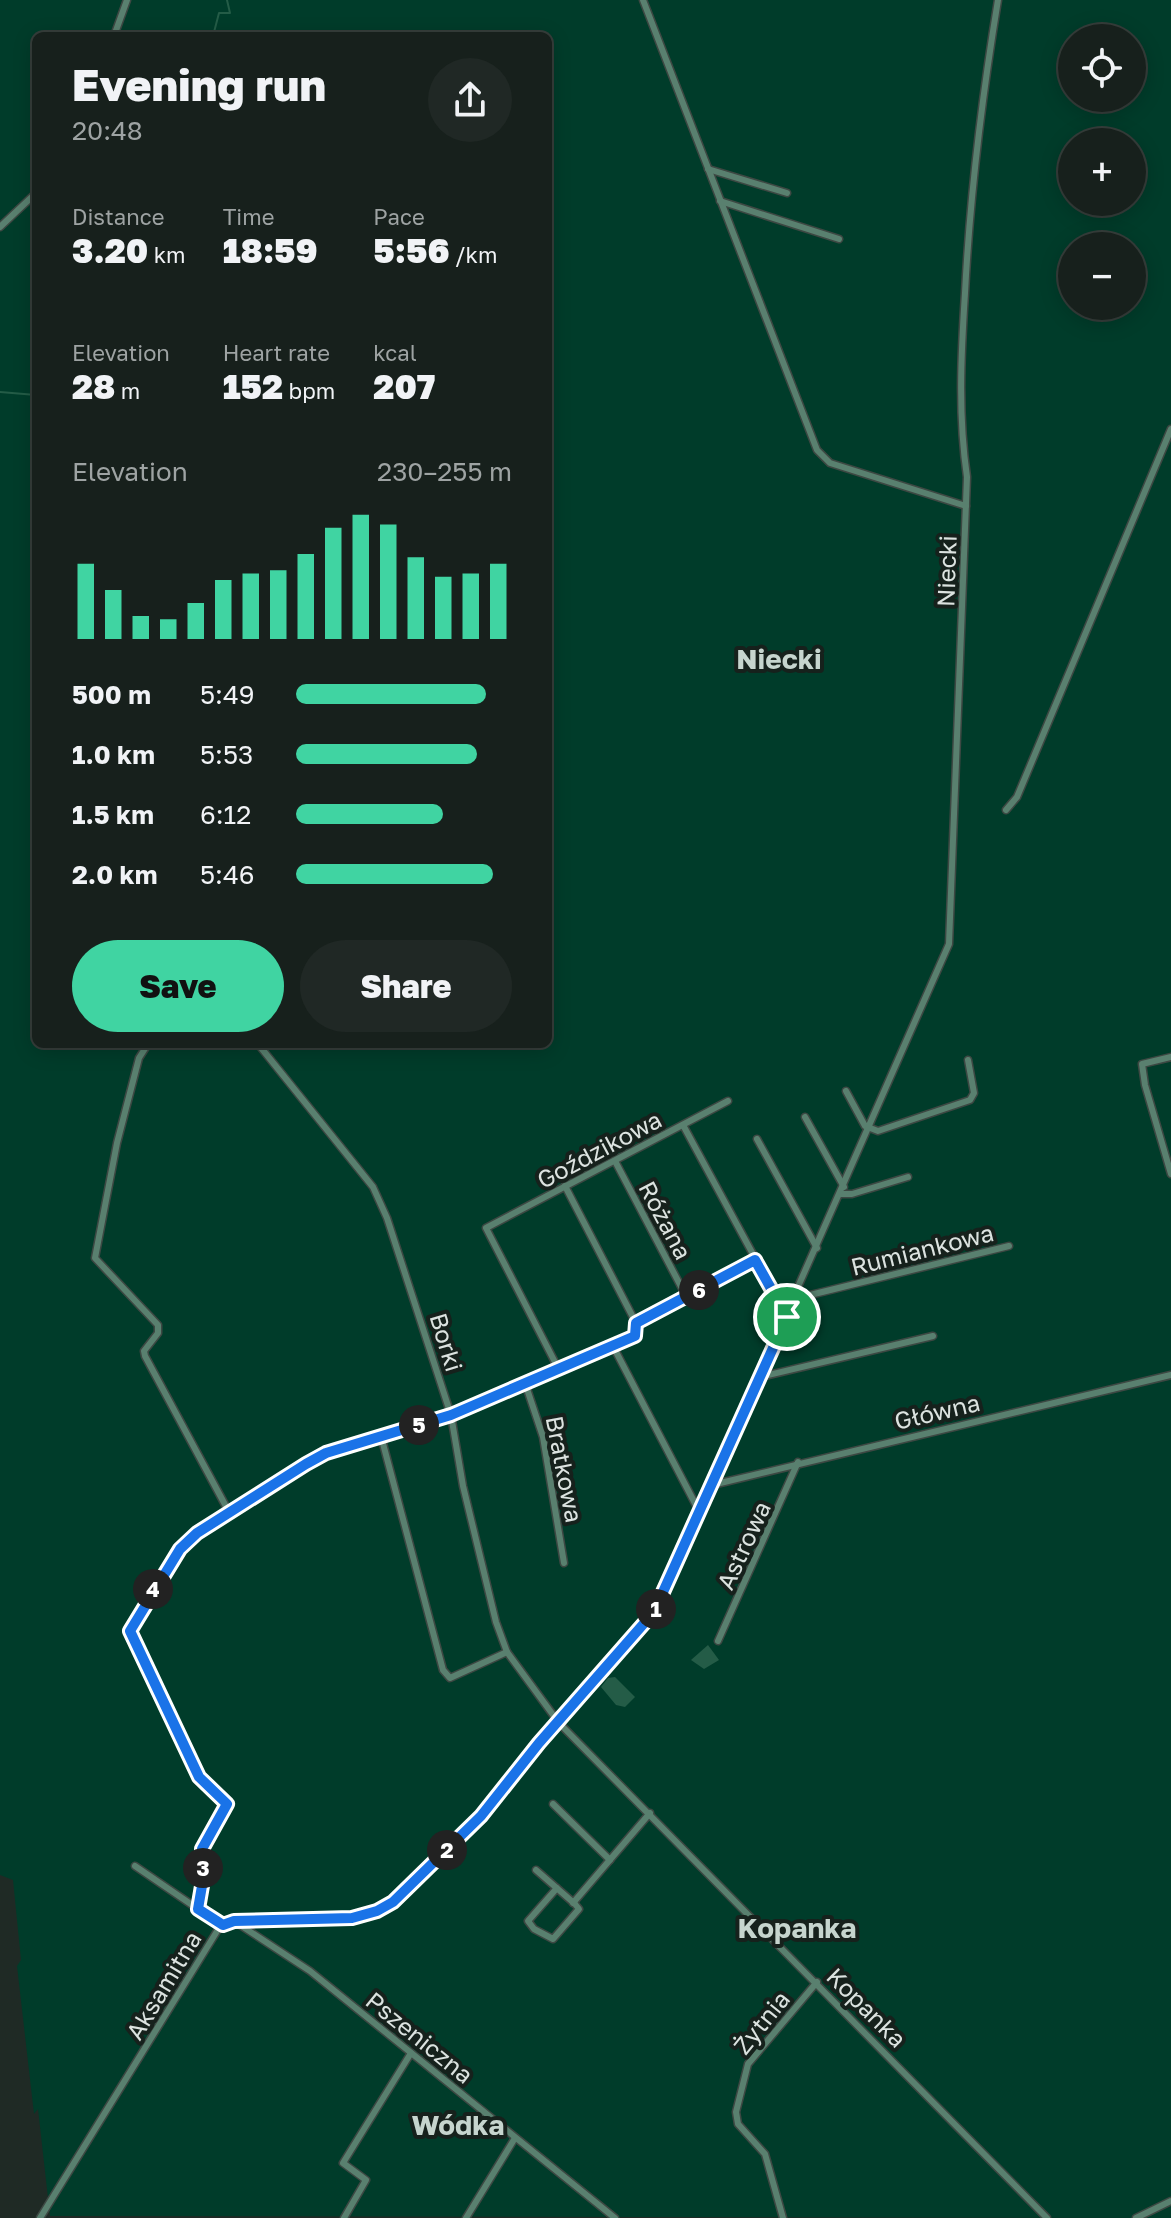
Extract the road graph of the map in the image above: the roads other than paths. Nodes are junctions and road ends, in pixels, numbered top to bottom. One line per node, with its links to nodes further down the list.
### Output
1 (127, 0): 4 (street)
2 (643, 0): 5 (street)
3 (998, 0): 12 (street, Niecki)
4 (115, 32)
5 (708, 169): 6 (street); 8 (street)
6 (787, 193)
7 (32, 197): 9 (street)
8 (720, 201): 10 (street); 12 (street)
9 (0, 227)
10 (839, 239)
11 (1171, 429): 13 (street)
12 (966, 506): 22 (street, Niecki)
13 (1006, 810)
14 (145, 1048): 46 (street)
15 (261, 1048): 42 (street, Borki)
16 (1171, 1057): 25 (street)
17 (968, 1060): 22 (street)
18 (846, 1091): 22 (street)
19 (728, 1101): 21 (street, Goździkowa)
20 (805, 1117): 28 (street)
21 (683, 1125): 24 (street, Goździkowa); 31 (street)
22 (869, 1129): 28 (street, Aksamitna)
23 (757, 1139): 30 (street)
24 (615, 1161): 27 (street, Goździkowa); 33 (street, Różana)
25 (1171, 1174)
26 (908, 1177): 28 (street)
27 (565, 1186): 35 (street); 38 (street, Goździkowa)
28 (842, 1190): 30 (street, Aksamitna)
29 (1009, 1246): 32 (street, Rumiankowa)
30 (817, 1248): 32 (street, Aksamitna)
31 (755, 1260): 33 (street); 34 (street)
32 (797, 1294): 34 (street, Aksamitna)
33 (686, 1296): 35 (street)
34 (787, 1317): 40 (street, Aksamitna)
35 (636, 1323): 37 (street)
36 (933, 1336): 40 (street)
37 (614, 1348): 38 (street); 47 (street)
38 (559, 1370): 41 (street)
39 (1171, 1375): 44 (street, Główna)
40 (760, 1377): 45 (street, Aksamitna)
41 (525, 1383): 42 (street); 48 (street, Bratkowa)
42 (451, 1415): 43 (street); 50 (street, Borki)
43 (381, 1436): 46 (street); 50 (street)
44 (798, 1462): 45 (street, Główna); 49 (street, Astrowa)
45 (712, 1485): 47 (street, Aksamitna)
46 (229, 1512): 59 (street)
47 (700, 1513): 51 (street, Aksamitna)
48 (564, 1563)
49 (718, 1641)
50 (507, 1652): 51 (street, Borki)
51 (558, 1721): 53 (street, Kopanka); 60 (street, Aksamitna)
52 (553, 1804): 54 (street)
53 (650, 1813): 54 (street); 62 (street, Kopanka)
54 (610, 1860): 58 (street)
55 (135, 1866): 59 (street)
56 (536, 1870): 57 (street)
57 (557, 1888): 58 (street); 58 (street)
58 (573, 1903)
59 (198, 1909): 61 (street)
60 (234, 1921): 61 (street, Aksamitna); 63 (street, Pszeniczna)
61 (223, 1925): 66 (street, Aksamitna)
62 (817, 1982): 70 (street, Żytnia); 71 (street, Kopanka)
63 (411, 2053): 64 (street, Pszeniczna); 67 (street)
64 (515, 2138): 68 (street); 69 (street, Pszeniczna)
65 (1171, 2201): 72 (street)
66 (44, 2216)
67 (344, 2218)
68 (466, 2218)
69 (615, 2218)
70 (783, 2218)
71 (1047, 2218)
72 (1136, 2218)

